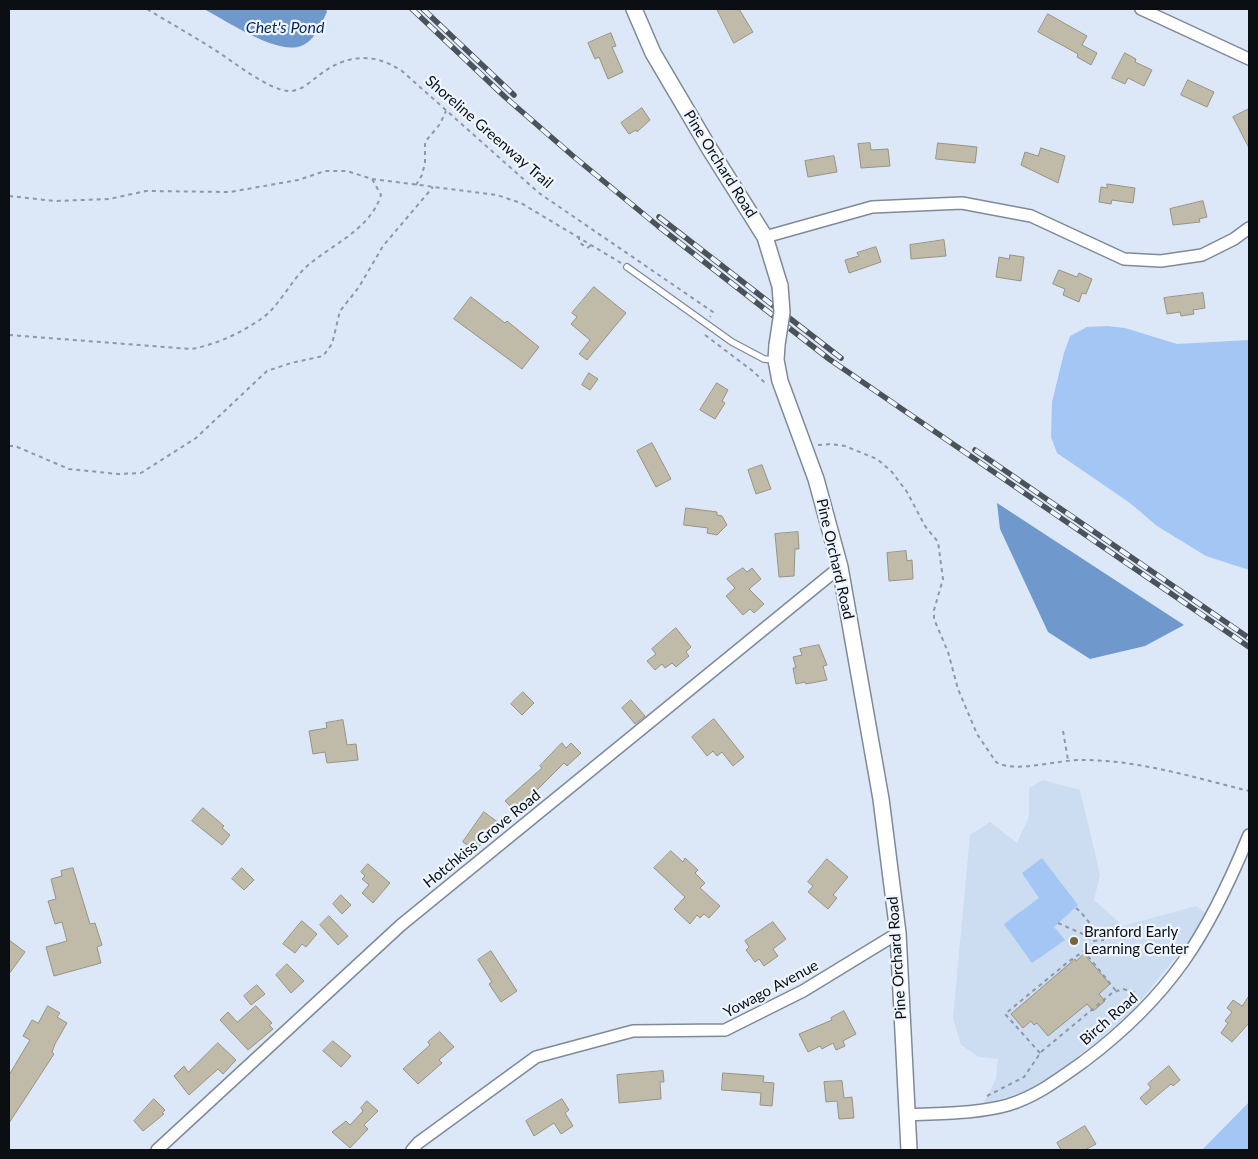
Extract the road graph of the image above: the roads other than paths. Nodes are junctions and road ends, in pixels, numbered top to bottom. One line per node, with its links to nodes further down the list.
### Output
1 (634, 9): 5 (street, Pine Orchard Road)
2 (1141, 9): 3 (street)
3 (1249, 59)
4 (1249, 228): 5 (street)
5 (765, 237): 7 (street, Pine Orchard Road, bridge)
6 (627, 267): 7 (lane)
7 (777, 352): 8 (street, Pine Orchard Road)
8 (840, 567): 10 (street, Pine Orchard Road); 12 (street, Hotchkiss Grove Road)
9 (1249, 836): 11 (street, Birch Road)
10 (898, 933): 11 (street, Pine Orchard Road); 13 (street, Yowago Avenue)
11 (906, 1115): 14 (street, Pine Orchard Road)
12 (157, 1150)
13 (412, 1150)
14 (909, 1150)

